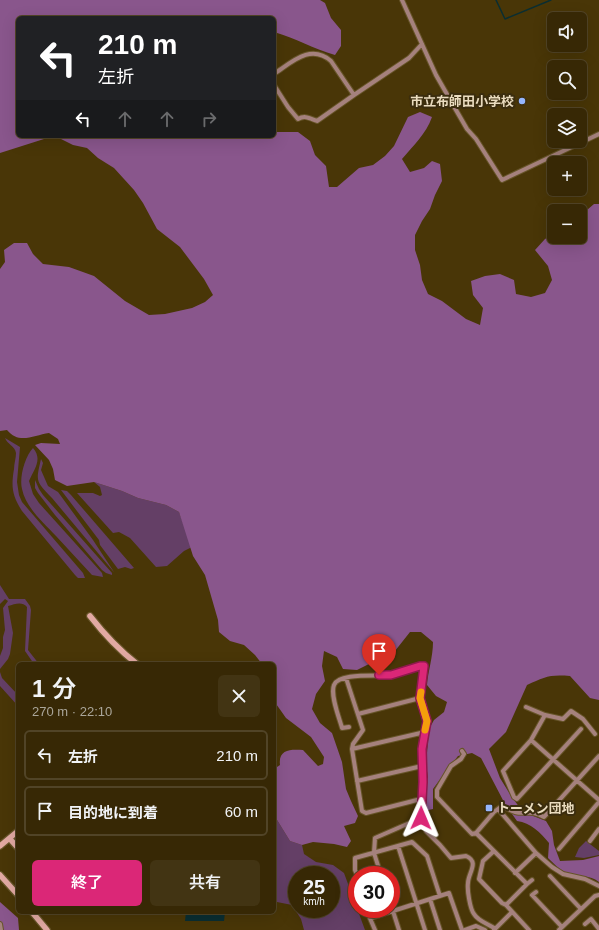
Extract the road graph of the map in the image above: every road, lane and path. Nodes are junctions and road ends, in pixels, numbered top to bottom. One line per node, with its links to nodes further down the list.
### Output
1 (402, 0): 2 (street)
2 (422, 44): 5 (street); 6 (street)
3 (276, 73): 5 (street)
4 (276, 88): 5 (street)
5 (354, 95)
6 (599, 134)
7 (90, 616): 8 (street)
8 (134, 662)
9 (346, 678): 10 (street); 12 (street); 14 (street)
10 (420, 698): 12 (street); 16 (street)
11 (526, 707): 13 (street)
12 (358, 714): 19 (street)
13 (545, 715): 17 (street); 18 (street)
14 (349, 727)
15 (581, 729): 22 (street)
16 (425, 732): 19 (street); 23 (street)
17 (595, 734)
18 (531, 740): 22 (street); 22 (street)
19 (352, 749): 25 (street)
20 (462, 751): 32 (street)
21 (599, 756): 24 (street)
22 (554, 759): 24 (street)
23 (422, 766): 25 (street); 26 (street)
24 (577, 780): 27 (street); 28 (street)
25 (357, 781): 26 (street)
26 (421, 799): 29 (street)
27 (599, 801): 38 (street)
28 (498, 809): 32 (street); 40 (street)
29 (421, 818): 41 (street); 67 (street)
30 (599, 829): 34 (street)
31 (16, 833): 33 (street)
32 (476, 833): 39 (street)
33 (10, 839): 35 (street); 36 (street)
34 (590, 841)
35 (0, 846)
36 (16, 846)
37 (398, 846): 41 (street); 53 (street); 55 (street)
38 (559, 849)
39 (494, 851): 44 (street); 56 (street)
40 (536, 852): 44 (street); 49 (street)
41 (374, 853): 42 (street); 43 (street)
42 (356, 866)
43 (378, 866)
44 (515, 873): 48 (street)
45 (0, 875): 51 (street)
46 (550, 876): 58 (street)
47 (532, 880): 48 (street)
48 (527, 884): 56 (street)
49 (599, 886)
50 (536, 892): 68 (street)
51 (16, 893)
52 (599, 895): 58 (street)
53 (440, 896): 54 (street); 74 (street)
54 (430, 899): 55 (street); 73 (street)
55 (416, 903): 57 (street); 72 (street)
56 (506, 905): 59 (street)
57 (400, 909)
58 (580, 909): 68 (street)
59 (512, 912): 67 (street); 76 (street)
60 (34, 914): 66 (street)
61 (370, 918): 70 (street)
62 (395, 918): 71 (street)
63 (0, 924): 69 (street)
64 (585, 924): 65 (street)
65 (599, 928)
66 (45, 929)
67 (494, 929)
68 (560, 929)
69 (1, 930)
70 (375, 930)
71 (399, 930)
72 (425, 930)
73 (440, 930)
74 (463, 930): 75 (street)
75 (485, 930)
76 (529, 930)

